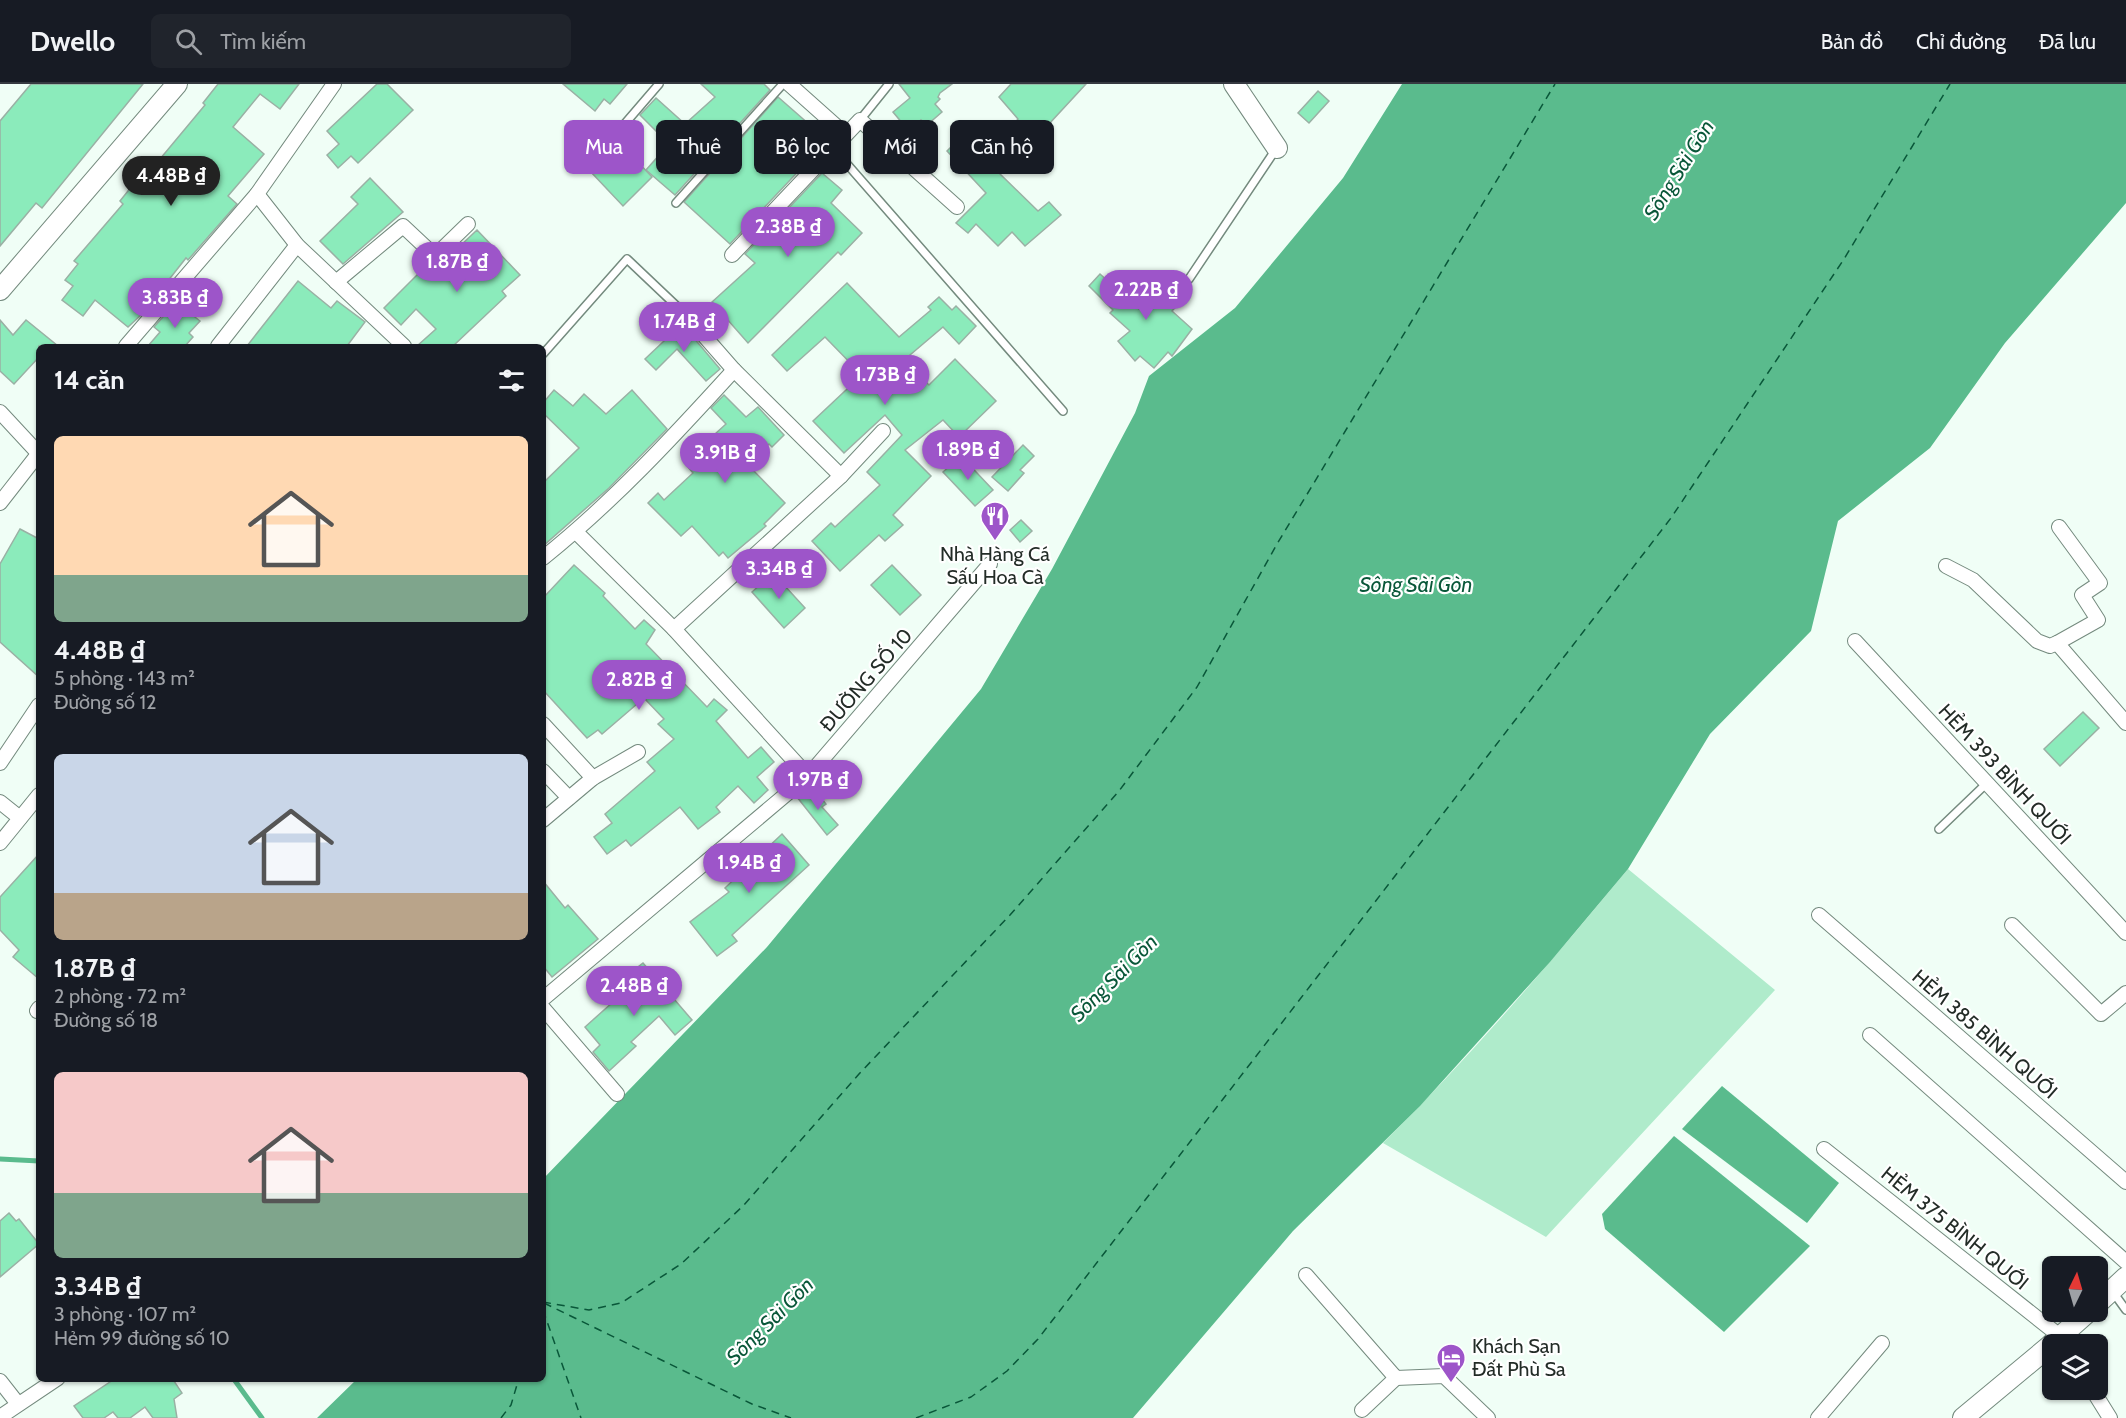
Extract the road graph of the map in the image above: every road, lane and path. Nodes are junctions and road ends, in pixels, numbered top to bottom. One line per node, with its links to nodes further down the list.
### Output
1 (177, 84): 23 (street)
2 (334, 84): 15 (street)
3 (659, 84): 8 (lane)
4 (783, 84): 16 (lane)
5 (789, 84): 9 (street)
6 (889, 84): 10 (lane)
7 (1234, 84): 12 (street)
8 (628, 120)
9 (829, 120)
10 (860, 120): 11 (street); 17 (street)
11 (851, 128)
12 (1277, 148): 21 (lane)
13 (851, 169): 30 (lane)
14 (808, 174): 20 (street)
15 (257, 194): 19 (street); 25 (street)
16 (676, 202)
17 (957, 207)
18 (468, 224): 22 (street)
19 (297, 245): 22 (street); 26 (street)
20 (732, 255)
21 (1189, 279)
22 (336, 282): 27 (street)
23 (0, 290)
24 (685, 314): 28 (lane); 29 (street)
25 (128, 344)
26 (220, 344)
27 (396, 344)
28 (546, 351)
29 (734, 370): 35 (street); 38 (street)
30 (1063, 411)
31 (0, 412): 33 (street)
32 (883, 431): 35 (street)
33 (36, 451)
34 (36, 458): 36 (street)
35 (841, 476): 42 (street)
36 (0, 503)
37 (2060, 527): 44 (street)
38 (576, 532): 39 (street); 42 (street)
39 (546, 556)
40 (990, 564): 51 (street, ĐƯỜNG SỐ 10)
41 (1946, 566): 44 (street)
42 (674, 629): 51 (street)
43 (1855, 641): 53 (street, HẺM 393 BÌNH QUỚI)
44 (2057, 643): 46 (street)
45 (36, 709): 49 (street)
46 (2126, 723)
47 (546, 727): 52 (street)
48 (638, 752): 52 (street)
49 (0, 763)
50 (546, 774): 54 (street)
51 (808, 776): 65 (street, ĐƯỜNG SỐ 10)
52 (593, 778): 54 (street)
53 (1987, 783): 59 (lane); 63 (street, HẺM 393 BÌNH QUỚI)
54 (569, 798): 57 (street)
55 (36, 799): 58 (street)
56 (0, 802): 58 (street)
57 (546, 817)
58 (20, 818): 60 (street)
59 (1939, 829)
60 (0, 843)
61 (1819, 915): 70 (street, HẺM 385 BÌNH QUỚI)
62 (2012, 925): 64 (street)
63 (2126, 933)
64 (2126, 993)
65 (546, 996)
66 (546, 1011): 68 (street)
67 (1870, 1035): 71 (street)
68 (617, 1094)
69 (1824, 1149): 76 (street, HẺM 375 BÌNH QUỚI)
70 (2126, 1182)
71 (2126, 1262)
72 (1306, 1275): 80 (street)
73 (2111, 1290): 74 (lane)
74 (2126, 1310)
75 (2078, 1322): 77 (street)
76 (2048, 1334)
77 (2066, 1334)
78 (1882, 1343): 88 (street)
79 (2042, 1355): 89 (street)
80 (1396, 1378): 85 (street); 87 (street)
81 (0, 1381): 84 (street)
82 (52, 1382): 84 (street)
83 (2099, 1400): 90 (street)
84 (18, 1404): 86 (street)
85 (1362, 1410)
86 (0, 1417)
87 (1488, 1418)
88 (1818, 1418)
89 (1963, 1418)
90 (2110, 1418)

